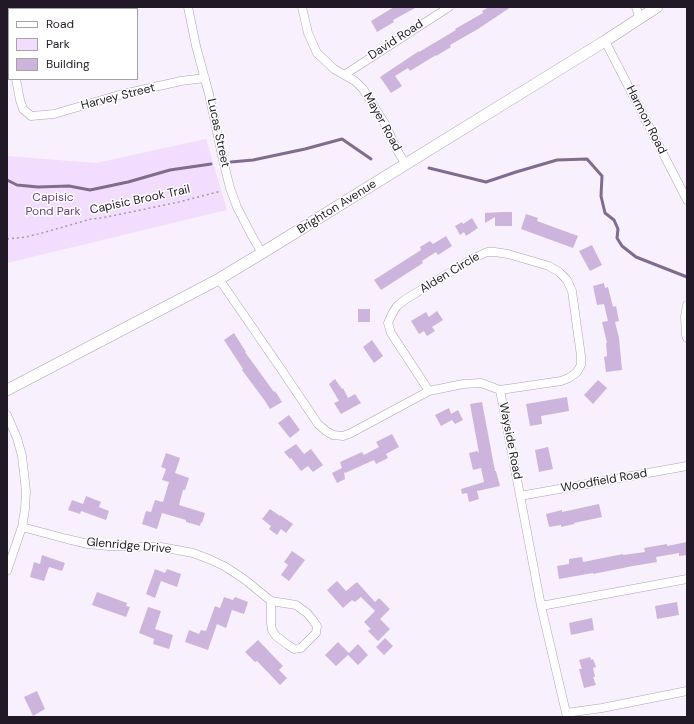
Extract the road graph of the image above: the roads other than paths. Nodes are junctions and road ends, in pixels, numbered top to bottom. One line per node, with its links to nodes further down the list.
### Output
1 (188, 7): 9 (street, Lucas Street)
2 (302, 7): 8 (street, Mayer Road)
3 (449, 7): 8 (street, David Road)
4 (636, 7): 6 (street)
5 (658, 7): 6 (main road, Brighton Avenue)
6 (640, 19): 7 (main road, Brighton Avenue)
7 (605, 41): 11 (main road, Brighton Avenue); 12 (street, Harmon Road)
8 (344, 75): 11 (street, Mayer Road)
9 (205, 78): 10 (street, Harvey Street); 13 (street, Lucas Street)
10 (16, 80)
11 (406, 165): 13 (main road, Brighton Avenue)
12 (687, 200)
13 (262, 253): 14 (main road, Brighton Avenue)
14 (219, 279): 17 (main road, Brighton Avenue); 19 (street, Wayside Road)
15 (687, 305): 16 (street)
16 (687, 338)
17 (7, 390)
18 (500, 390): 19 (street, Wayside Road); 19 (street, Alden Circle); 22 (street, Wayside Road)
19 (429, 391)
20 (7, 415): 23 (street)
21 (687, 466): 22 (street, Woodfield Road)
22 (520, 496): 27 (street, Wayside Road)
23 (22, 527): 24 (street); 26 (street, Glenridge Drive)
24 (7, 571)
25 (687, 579): 27 (street)
26 (271, 601): 26 (street, Glenridge Drive)
27 (541, 606): 29 (street, Wayside Road)
28 (687, 691): 29 (street)
29 (566, 715)

